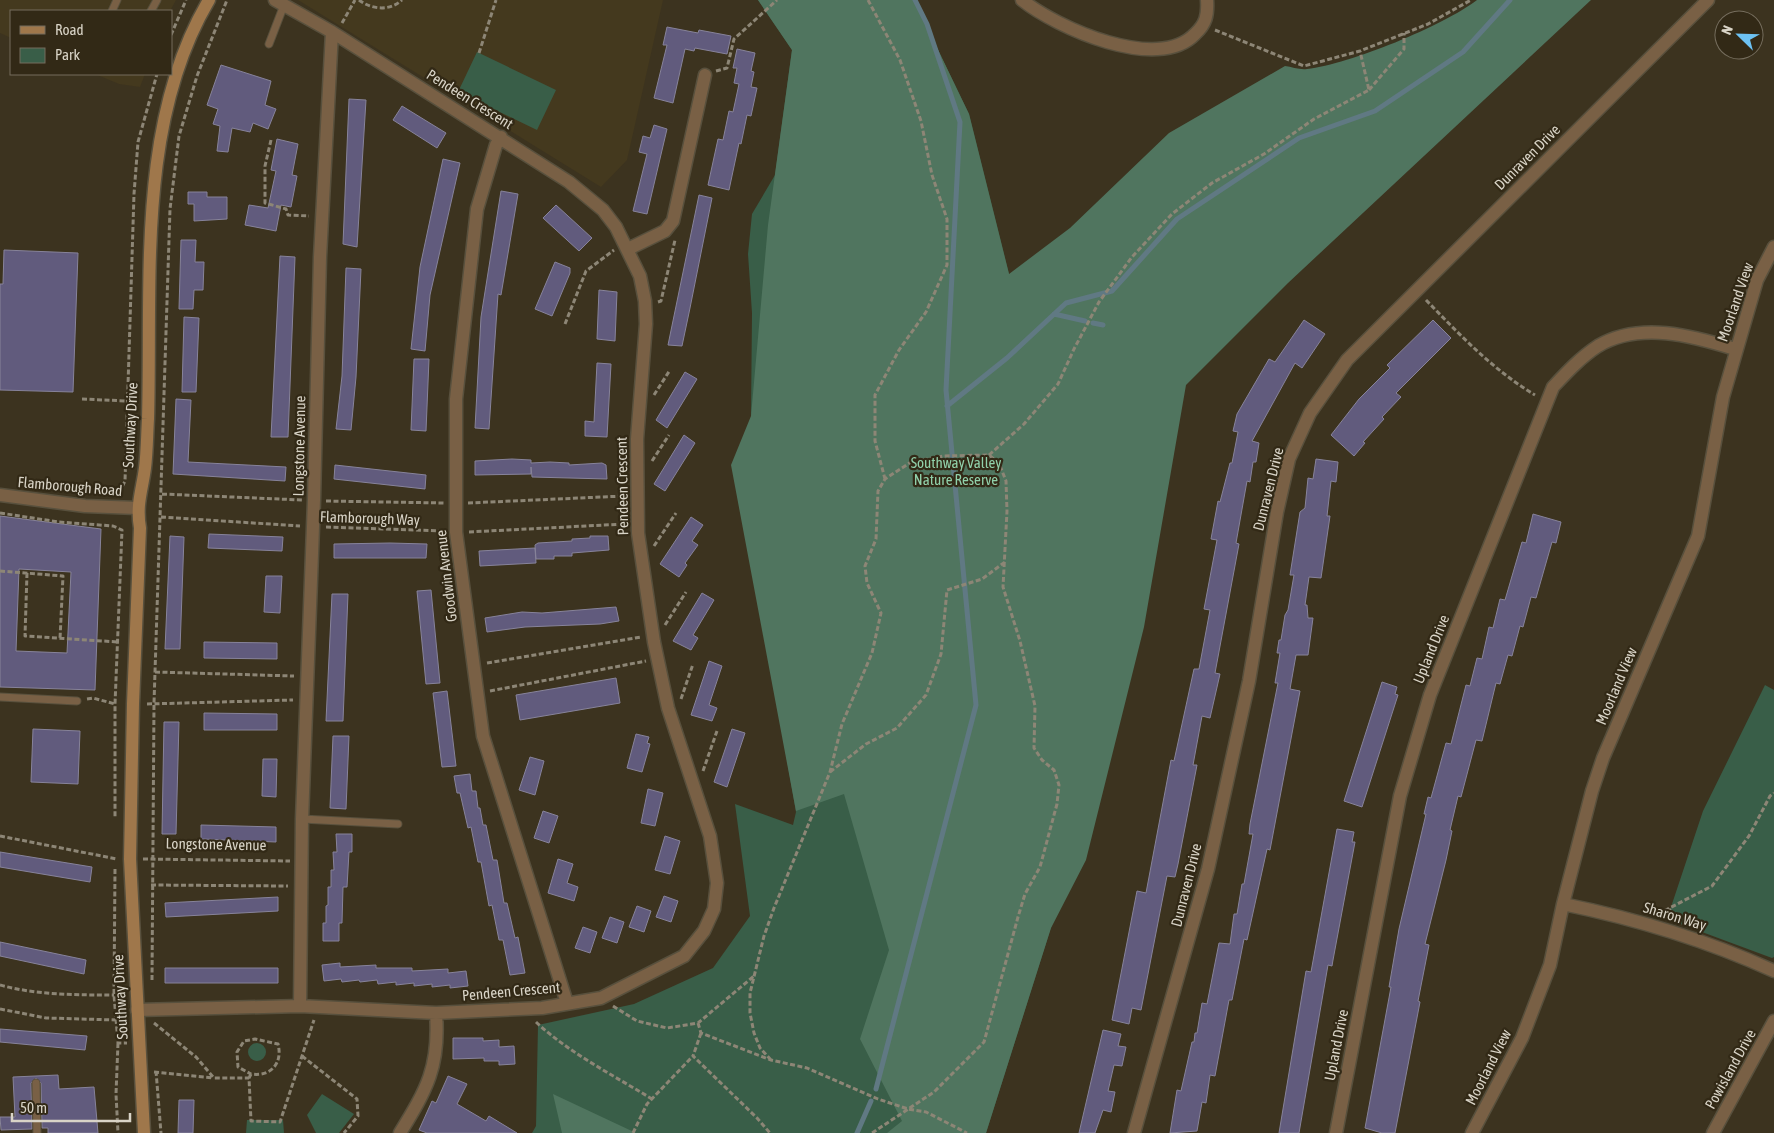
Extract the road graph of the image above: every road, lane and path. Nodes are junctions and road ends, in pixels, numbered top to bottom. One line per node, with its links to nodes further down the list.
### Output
1 (186, 0): 15 (path)
2 (208, 0): 46 (street, Southway Drive)
3 (227, 0): 41 (path)
4 (357, 0): 5 (path); 16 (path)
5 (402, 0)
6 (496, 0): 20 (path)
7 (777, 0): 22 (path)
8 (868, 0): 39 (path)
9 (1022, 0): 14 (street)
10 (1207, 0): 14 (street)
11 (1471, 0): 17 (path)
12 (1708, 0): 30 (street, Dunraven Drive)
13 (279, 3): 16 (street, Pendeen Crescent); 18 (lane)
14 (1204, 26): 19 (path)
15 (172, 33)
16 (334, 33): 24 (street, Pendeen Crescent); 26 (street, Longstone Avenue)
17 (1404, 34): 19 (path); 23 (path)
18 (269, 44)
19 (1360, 51): 23 (path)
20 (479, 53)
21 (157, 75): 35 (path)
22 (705, 75): 28 (street)
23 (1368, 90): 38 (path)
24 (501, 137): 28 (street, Pendeen Crescent); 44 (street, Goodwin Avenue)
25 (271, 140): 26 (path)
26 (322, 218): 43 (street, Longstone Avenue)
27 (675, 237): 31 (path)
28 (626, 246): 31 (street, Pendeen Crescent); 32 (path)
29 (1774, 247): 33 (street, Moorland View)
30 (1416, 290): 36 (path); 128 (street, Dunraven Drive)
31 (645, 305): 40 (street, Pendeen Crescent)
32 (565, 324)
33 (1735, 349): 36 (street, Upland Drive); 86 (street, Moorland View)
34 (82, 399): 35 (path)
35 (126, 401): 45 (path)
36 (1546, 402): 129 (street, Upland Drive)
37 (669, 434): 40 (path)
38 (989, 455): 39 (path); 54 (path)
39 (885, 480): 75 (path)
40 (637, 490): 44 (path, Flamborough Way); 50 (street, Pendeen Crescent)
41 (162, 494): 43 (path, Flamborough Way); 49 (path)
42 (0, 495): 45 (street, Flamborough Road)
43 (314, 500): 44 (path, Flamborough Way); 52 (street, Longstone Avenue)
44 (456, 503): 53 (street, Goodwin Avenue)
45 (114, 507): 46 (street, Flamborough Road)
46 (137, 508): 72 (street, Southway Drive)
47 (0, 513): 51 (path)
48 (676, 513): 55 (path)
49 (161, 517): 52 (path, Flamborough Way); 65 (path)
50 (638, 523): 53 (path, Flamborough Way); 55 (street, Pendeen Crescent)
51 (89, 524)
52 (313, 527): 53 (path, Flamborough Way); 66 (street, Longstone Avenue)
53 (456, 532): 64 (street, Goodwin Avenue)
54 (1005, 562): 75 (path); 117 (path)
55 (643, 564): 59 (street, Pendeen Crescent)
56 (0, 571): 57 (path)
57 (27, 573): 60 (path); 60 (path)
58 (686, 592): 59 (path)
59 (654, 638): 62 (street, Pendeen Crescent); 64 (path)
60 (60, 639): 61 (path)
61 (118, 642)
62 (658, 659): 67 (path); 73 (street, Pendeen Crescent)
63 (693, 664): 73 (path)
64 (474, 666): 67 (street, Goodwin Avenue)
65 (155, 672): 66 (path); 71 (path)
66 (307, 676): 70 (street, Longstone Avenue)
67 (478, 693): 93 (street, Goodwin Avenue)
68 (0, 697): 69 (lane)
69 (77, 700): 72 (path)
70 (306, 700): 71 (path); 78 (street, Longstone Avenue)
71 (154, 703): 72 (path); 82 (path)
72 (133, 704): 81 (street, Southway Drive)
73 (673, 723): 77 (street, Pendeen Crescent)
74 (717, 731): 77 (path)
75 (830, 772): 89 (path)
76 (1774, 793): 87 (path)
77 (695, 794): 92 (street, Pendeen Crescent)
78 (302, 819): 79 (lane); 83 (street, Longstone Avenue)
79 (398, 824)
80 (0, 836): 81 (path)
81 (130, 859): 82 (path, Longstone Avenue); 98 (street, Southway Drive)
82 (151, 859): 83 (path, Longstone Avenue); 84 (path)
83 (301, 861): 85 (street, Longstone Avenue)
84 (151, 885): 85 (path); 100 (path)
85 (301, 886): 94 (street, Longstone Avenue)
86 (1563, 904): 87 (street, Sharon Way); 130 (street, Moorland View)
87 (1639, 921): 88 (street, Sharon Way)
88 (1774, 971)
89 (754, 976): 103 (path); 109 (path)
90 (0, 985): 91 (path)
91 (114, 995)
92 (601, 998): 93 (street, Pendeen Crescent); 103 (path)
93 (566, 1003): 97 (street, Pendeen Crescent)
94 (300, 1006): 95 (street, Pendeen Crescent); 100 (street, Pendeen Crescent)
95 (315, 1007): 99 (street, Pendeen Crescent); 107 (path)
96 (0, 1009): 101 (path, Southway Drive)
97 (522, 1009): 99 (street, Pendeen Crescent); 116 (path)
98 (136, 1010): 100 (street, Pendeen Crescent); 111 (street, Southway Drive)
99 (436, 1013): 123 (street)
100 (153, 1016): 104 (path); 114 (path)
101 (117, 1020)
102 (1774, 1021): 131 (street, Powisland Drive)
103 (698, 1023): 105 (path)
104 (154, 1030)
105 (701, 1033): 108 (path); 109 (path)
106 (118, 1043): 119 (path)
107 (302, 1056): 113 (path); 122 (path)
108 (693, 1056): 116 (path); 125 (path)
109 (771, 1060): 117 (path)
110 (156, 1064): 112 (path)
111 (141, 1070): 112 (path); 120 (street, Southway Drive)
112 (156, 1072): 114 (path); 121 (path)
113 (250, 1076): 113 (path); 114 (path)
114 (214, 1078)
115 (36, 1083): 118 (lane)
116 (652, 1099): 124 (path)
117 (908, 1109): 126 (path); 127 (path)
118 (37, 1133)
119 (118, 1133)
120 (144, 1133)
121 (161, 1133)
122 (344, 1133)
123 (400, 1133)
124 (633, 1133)
125 (770, 1133)
126 (872, 1133)
127 (966, 1133)
128 (1134, 1133)
129 (1336, 1133)
130 (1472, 1133)
131 (1713, 1133)

